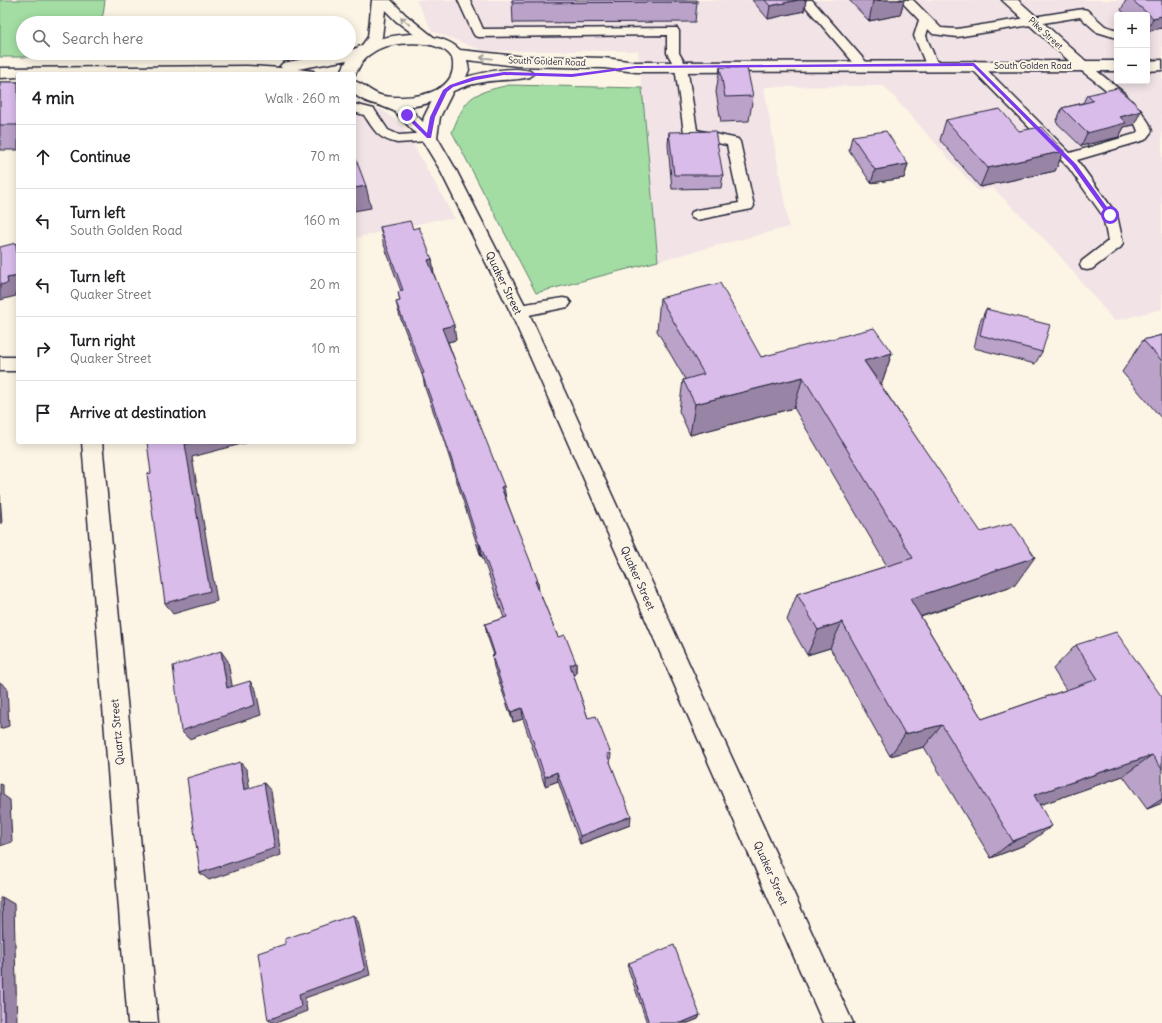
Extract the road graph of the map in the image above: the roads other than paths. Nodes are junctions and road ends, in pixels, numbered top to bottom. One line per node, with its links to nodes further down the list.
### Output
1 (379, 0): 12 (street)
2 (383, 0): 11 (street, one-way to 2)
3 (464, 0): 26 (lane)
4 (806, 0): 21 (lane)
5 (894, 0): 8 (lane)
6 (906, 0): 8 (lane)
7 (1009, 0): 9 (street, Pike Street)
8 (924, 22): 9 (lane); 18 (lane)
9 (1033, 22): 10 (lane); 22 (street, Pike Street)
10 (1114, 33)
11 (429, 40): 12 (street); 14 (street)
12 (364, 51): 13 (street); 15 (street)
13 (356, 53)
14 (457, 54): 25 (street, South Golden Road, one-way to 14); 33 (street)
15 (356, 58)
16 (324, 60): 27 (street)
17 (353, 60): 30 (street)
18 (932, 65): 19 (street, South Golden Road); 21 (street, South Golden Road)
19 (974, 65): 22 (street, South Golden Road); 38 (lane)
20 (1162, 65): 24 (street)
21 (863, 66): 26 (street, South Golden Road)
22 (1083, 66): 23 (street, South Golden Road); 38 (lane)
23 (1114, 66)
24 (1150, 66)
25 (636, 67): 26 (street, South Golden Road); 33 (street, South Golden Road)
26 (681, 67): 39 (lane)
27 (247, 71): 28 (street); 29 (street)
28 (201, 72)
29 (267, 72)
30 (349, 72)
31 (0, 73): 32 (street)
32 (16, 73)
33 (448, 88): 35 (street, South Golden Road); 37 (street)
34 (356, 89): 35 (street)
35 (385, 102): 37 (street, Quaker Street)
36 (356, 108): 37 (lane)
37 (429, 137): 42 (street, Quaker Street)
38 (1067, 158): 40 (lane)
39 (697, 215)
40 (1087, 265)
41 (563, 303): 42 (lane)
42 (519, 311): 47 (street, Quaker Street)
43 (0, 364): 44 (street)
44 (16, 364)
45 (92, 444): 46 (street, Quartz Street)
46 (143, 1023)
47 (838, 1023)

